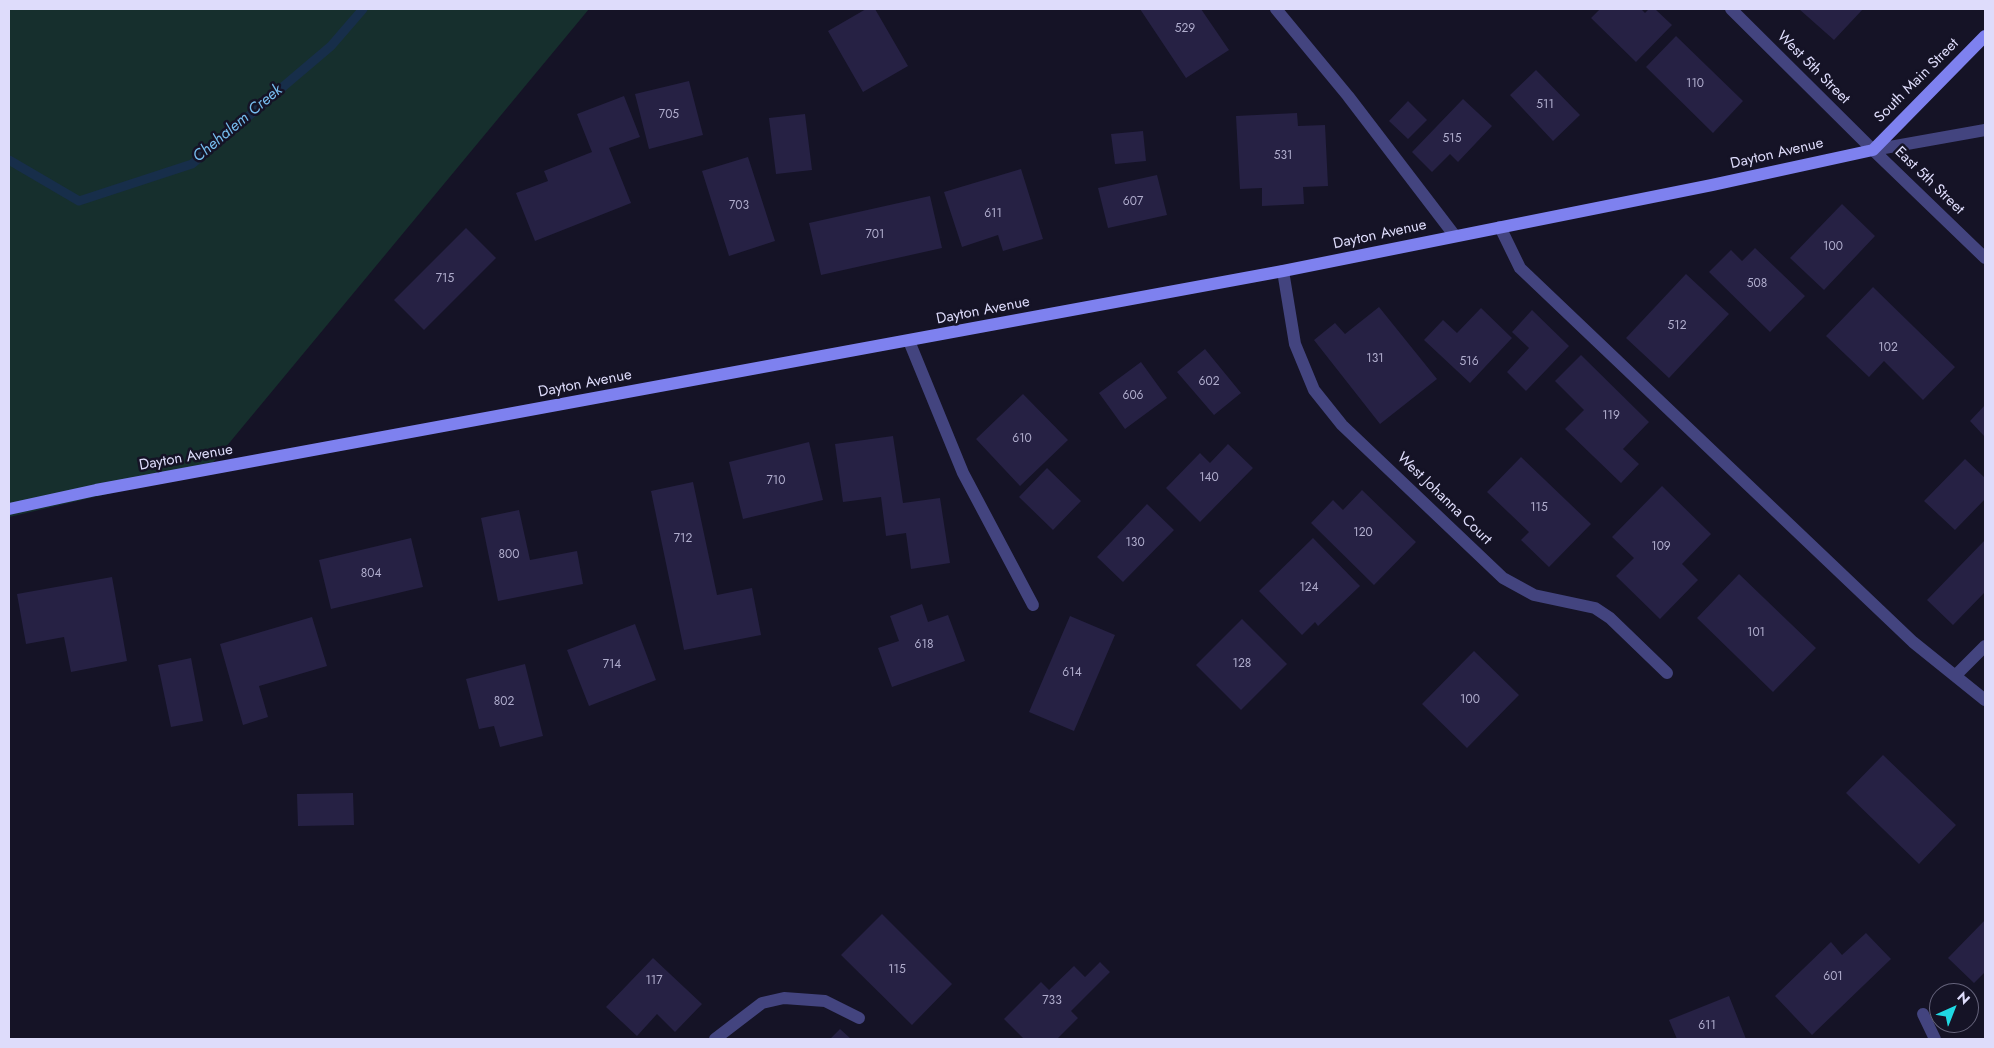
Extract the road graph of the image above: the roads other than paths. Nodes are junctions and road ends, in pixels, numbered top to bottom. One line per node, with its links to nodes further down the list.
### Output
1 (1276, 9): 7 (street)
2 (1731, 9): 5 (street, West 5th Street)
3 (1985, 36): 5 (street, South Main Street)
4 (1985, 130): 5 (street)
5 (1873, 150): 6 (street, Dayton Avenue); 8 (street, East 5th Street)
6 (1500, 226): 7 (street, Dayton Avenue); 15 (street)
7 (1455, 236): 9 (street, Dayton Avenue)
8 (1985, 258)
9 (1283, 271): 10 (street, Dayton Avenue); 14 (street, West Johanna Court)
10 (910, 341): 11 (street, Dayton Avenue); 12 (street)
11 (9, 509)
12 (1033, 605)
13 (1985, 646): 15 (street)
14 (1668, 673)
15 (1955, 676): 16 (street)
16 (1985, 700)
17 (1923, 1014): 20 (street)
18 (859, 1018): 19 (street)
19 (715, 1039)
20 (1935, 1039)

